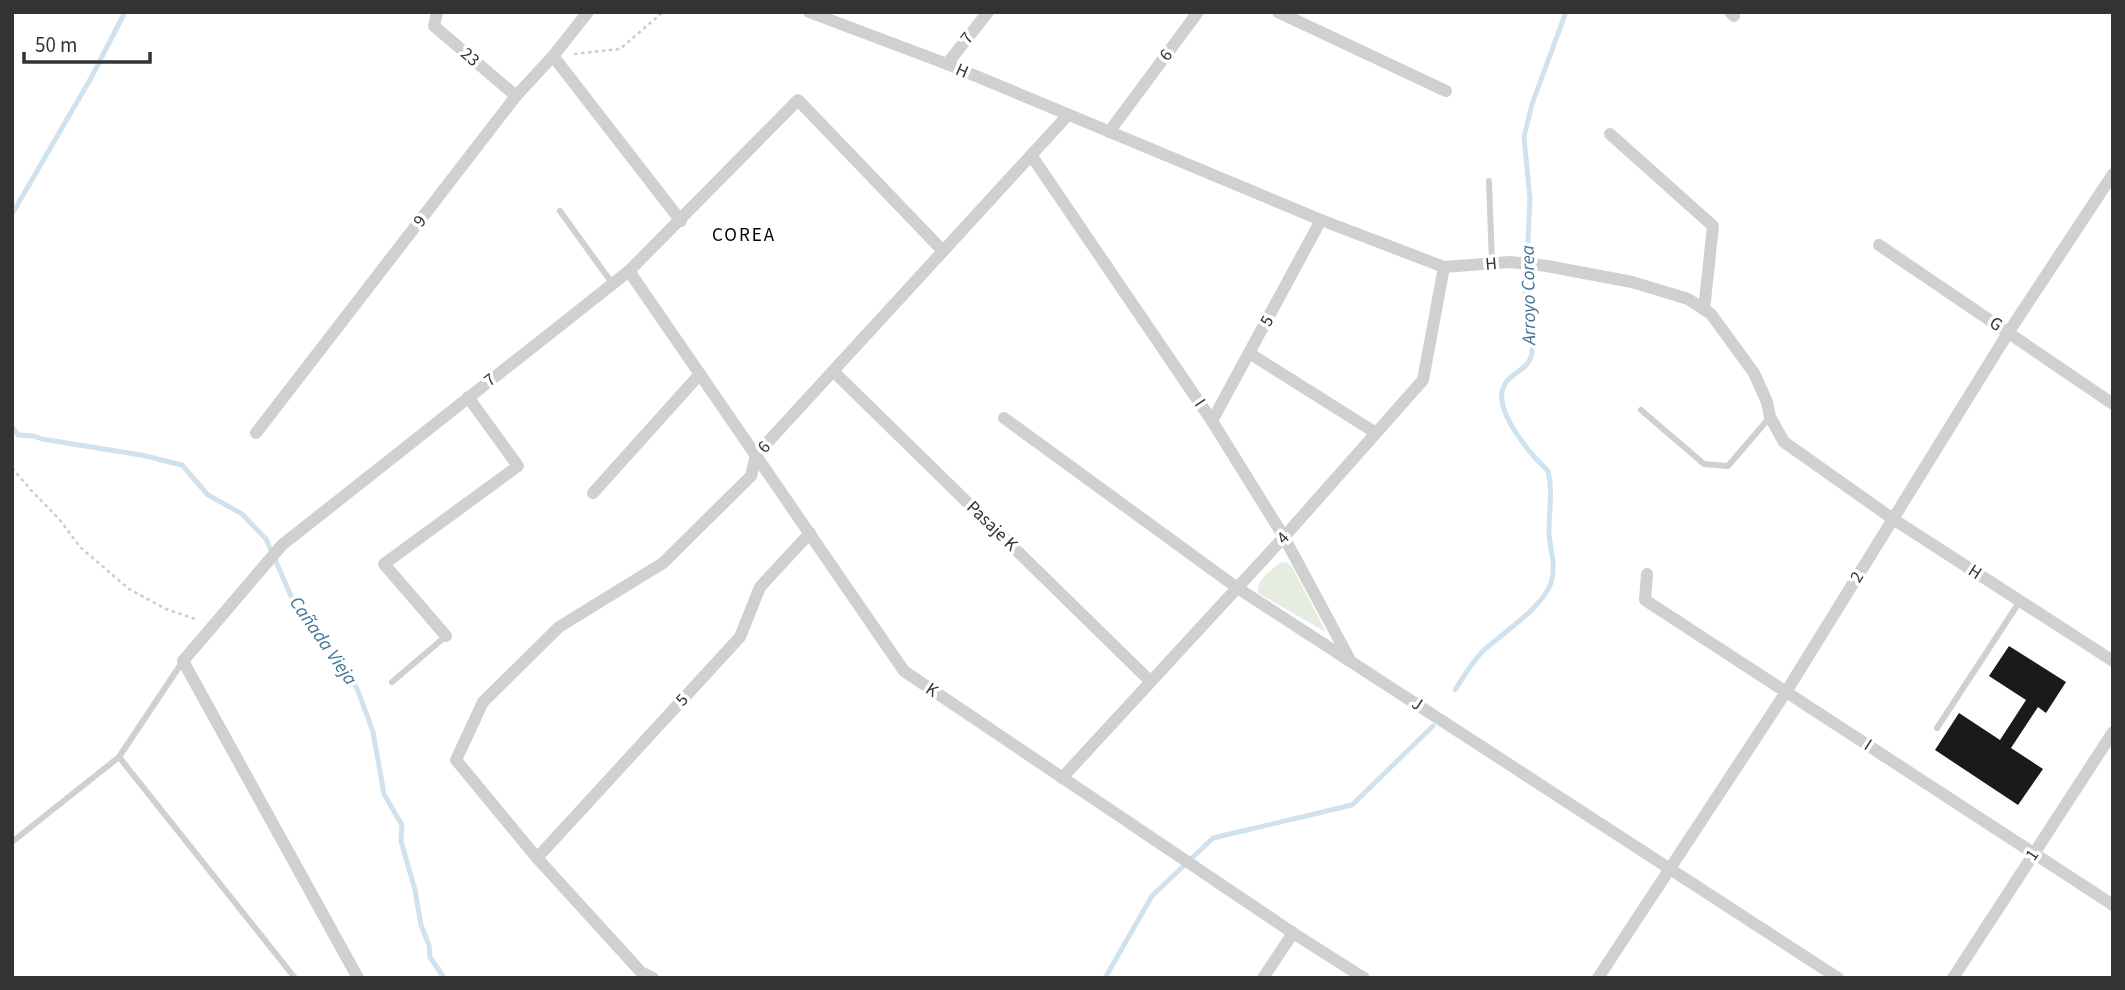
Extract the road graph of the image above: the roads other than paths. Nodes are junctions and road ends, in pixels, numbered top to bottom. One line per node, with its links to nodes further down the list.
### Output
1 (437, 12): 10 (street, 23)
2 (588, 12): 7 (street, 9)
3 (809, 12): 8 (street, H)
4 (988, 12): 8 (street, 7)
5 (1198, 12): 12 (street, 6)
6 (1278, 12): 9 (street)
7 (553, 56): 10 (street, 9); 19 (street)
8 (947, 64): 11 (street, H)
9 (1446, 91)
10 (516, 96): 37 (street, 9)
11 (1068, 115): 12 (street, H); 14 (street, 6)
12 (1109, 132): 18 (street, H)
13 (1610, 134): 26 (street)
14 (1031, 155): 21 (street, 6); 36 (street, I)
15 (2113, 174): 27 (street, 2)
16 (1489, 181): 22 (lane)
17 (560, 211): 25 (lane)
18 (1321, 220): 23 (street, H); 28 (street, 5)
19 (681, 221): 21 (street, 7); 24 (street, 7)
20 (1879, 245): 27 (street, G)
21 (943, 251): 29 (street, 6)
22 (1492, 264): 23 (street, H); 26 (street, H)
23 (1444, 267): 38 (street, 4)
24 (629, 271): 25 (street, 7); 30 (street, K)
25 (613, 284): 31 (street, 7)
26 (1704, 310): 34 (street, H)
27 (2008, 333): 32 (street, G); 41 (street, 2)
28 (1249, 354): 36 (street, 5); 38 (street)
29 (833, 371): 39 (street, 6); 51 (street, Pasaje K)
30 (700, 373): 39 (street, K); 40 (street)
31 (468, 397): 47 (street); 48 (street, 7)
32 (2113, 404)
33 (1641, 410): 34 (lane)
34 (1770, 417): 41 (street, H)
35 (1004, 418): 45 (street, J)
36 (1212, 421): 43 (street, I)
37 (256, 433)
38 (1376, 433): 43 (street, 4)
39 (756, 455): 42 (street, K); 60 (street, 6)
40 (593, 493)
41 (1893, 519): 46 (street, H); 53 (street, 2)
42 (810, 533): 57 (street, K); 60 (street, 5)
43 (1284, 537): 45 (street, 4); 49 (street, I)
44 (1647, 574): 53 (street, I)
45 (1236, 587): 49 (street, J); 51 (street, 4)
46 (2020, 601): 50 (street, H); 54 (lane)
47 (446, 636): 52 (lane)
48 (183, 661): 56 (lane); 66 (street)
49 (1351, 661): 61 (street, J)
50 (2113, 661)
51 (1150, 681): 57 (street, 4)
52 (392, 682)
53 (1786, 692): 59 (street, I); 61 (street, 2)
54 (1937, 728)
55 (2113, 732): 59 (street, 1)
56 (119, 757): 58 (lane); 65 (lane)
57 (1062, 778): 63 (street, K)
58 (12, 842)
59 (2033, 853): 62 (street, I); 71 (street, 1)
60 (537, 858): 64 (street)
61 (1669, 868): 69 (street, 2); 70 (street, J)
62 (2113, 905)
63 (1293, 933): 67 (street); 68 (street, K)
64 (643, 976)
65 (295, 978)
66 (358, 978)
67 (1264, 978)
68 (1364, 978)
69 (1598, 978)
70 (1838, 978)
71 (1953, 978)

